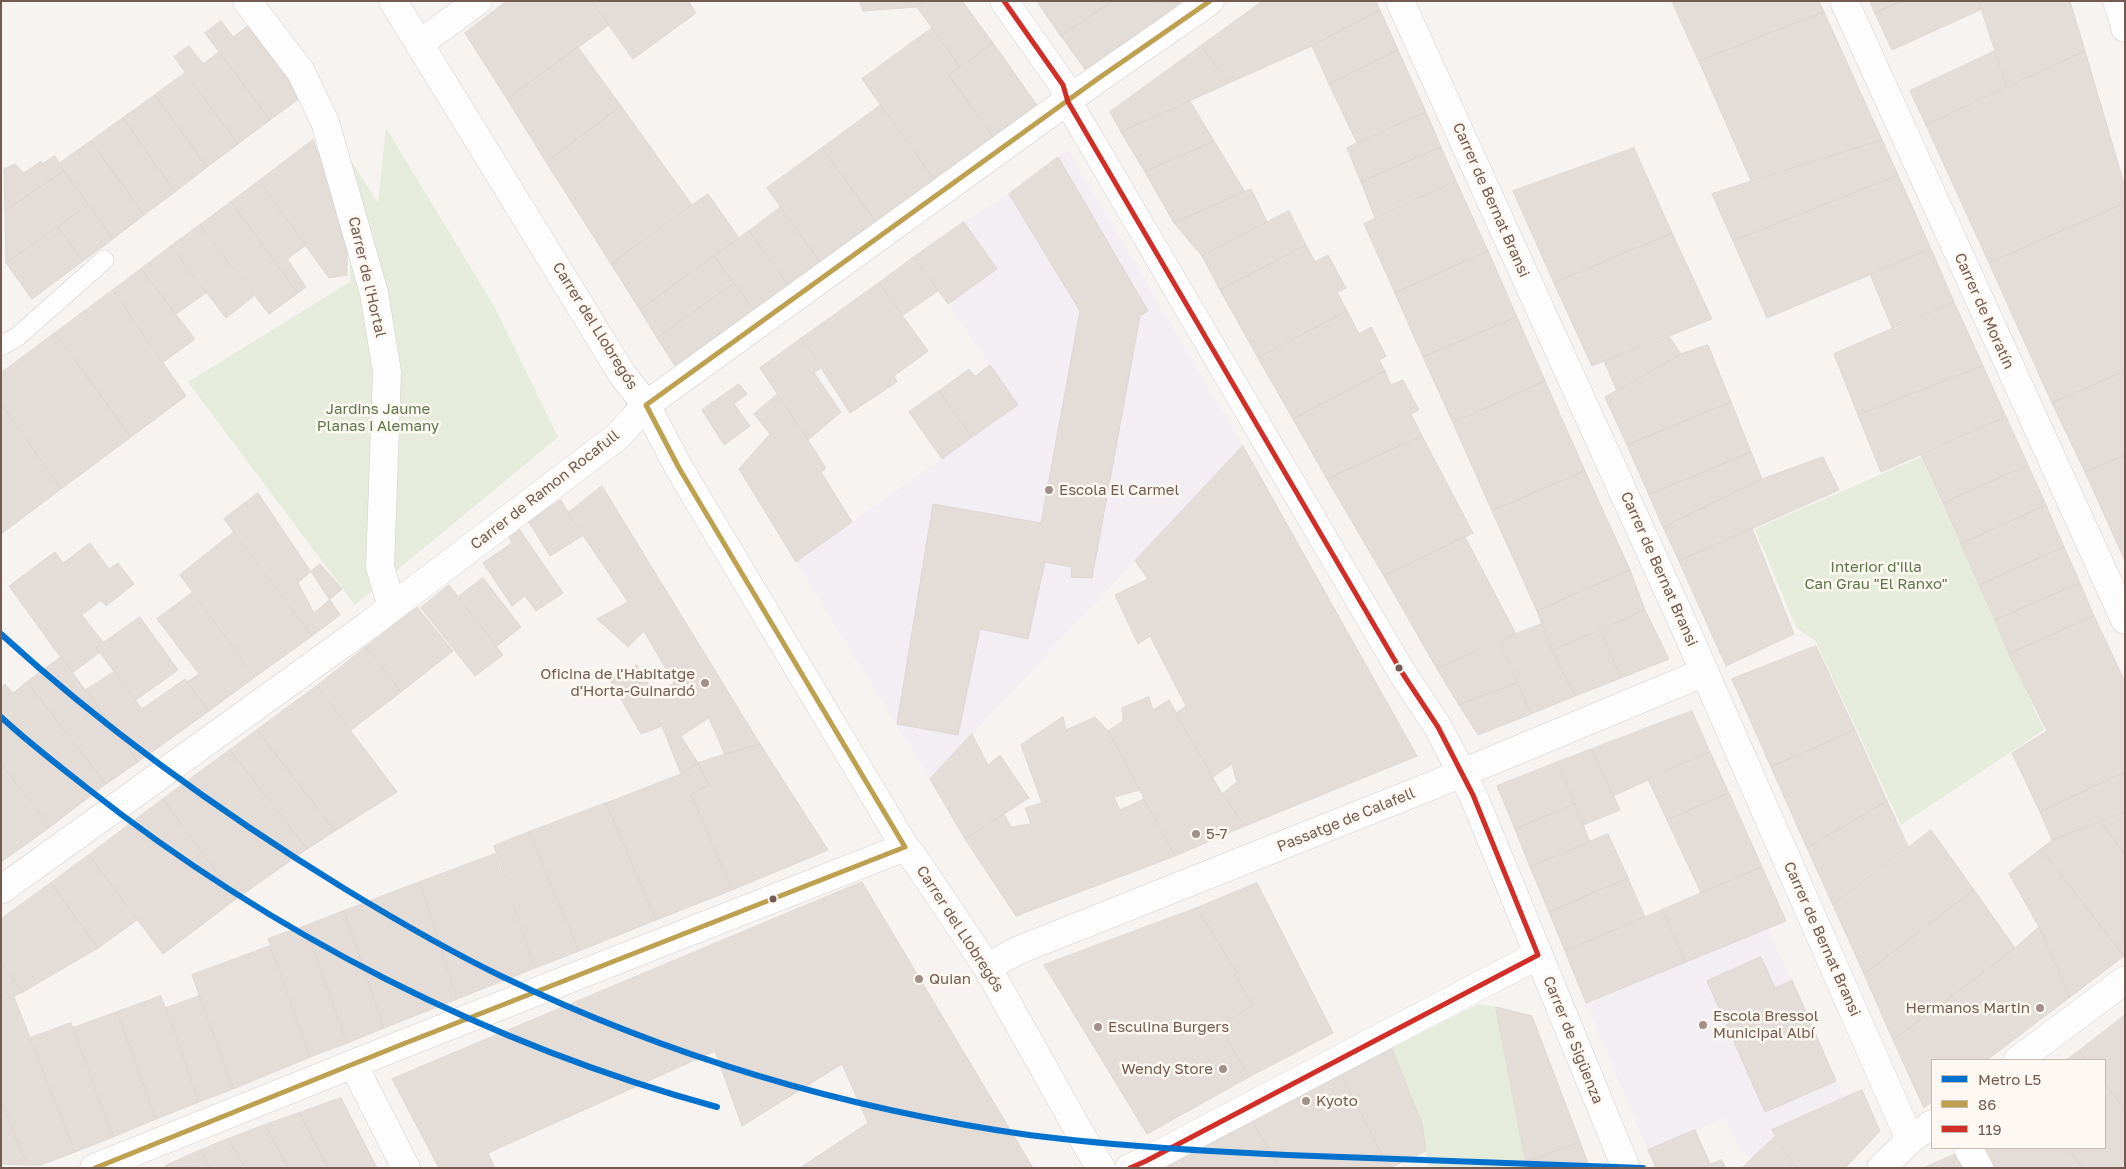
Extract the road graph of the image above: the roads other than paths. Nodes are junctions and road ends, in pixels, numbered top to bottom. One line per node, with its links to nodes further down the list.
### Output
1 (247, 1): 13 (street, Carrer de l'Hortal)
2 (393, 1): 8 (street, Carrer del Llobregós)
3 (478, 1): 8 (street)
4 (1004, 1): 9 (street, Carrer de Sigüenza)
5 (1210, 1): 9 (street, Carrer de Ramon Rocafull)
6 (1400, 1): 15 (street, Carrer de Bernat Bransi)
7 (1844, 1): 14 (street, Carrer de Moratín)
8 (419, 44): 12 (street, Carrer del Llobregós)
9 (1068, 102): 12 (street, Carrer de Ramon Rocafull); 16 (street, Carrer de Sigüenza)
10 (104, 260): 11 (lane)
11 (1, 346)
12 (646, 405): 13 (street, Carrer de Ramon Rocafull); 17 (street, Carrer del Llobregós)
13 (392, 607): 18 (street, Carrer de Ramon Rocafull)
14 (2125, 620)
15 (1705, 672): 16 (street, Passatge de Calafell); 25 (street, Carrer de Bernat Bransi)
16 (1460, 772): 19 (street, Carrer de Sigüenza); 20 (street, Passatge de Calafell)
17 (905, 848): 20 (street, Carrer del Llobregós); 23 (street)
18 (1, 890)
19 (1538, 955): 30 (street); 31 (street, Carrer de Sigüenza)
20 (987, 967): 29 (street, Carrer del Llobregós)
21 (2125, 980): 22 (street)
22 (2019, 1059)
23 (353, 1064): 27 (street); 28 (street)
24 (1931, 1125): 25 (street)
25 (1910, 1140): 32 (street)
26 (1969, 1149): 33 (street)
27 (94, 1168)
28 (406, 1168)
29 (1101, 1168)
30 (1130, 1168)
31 (1626, 1168)
32 (1882, 1168)
33 (1979, 1168)

